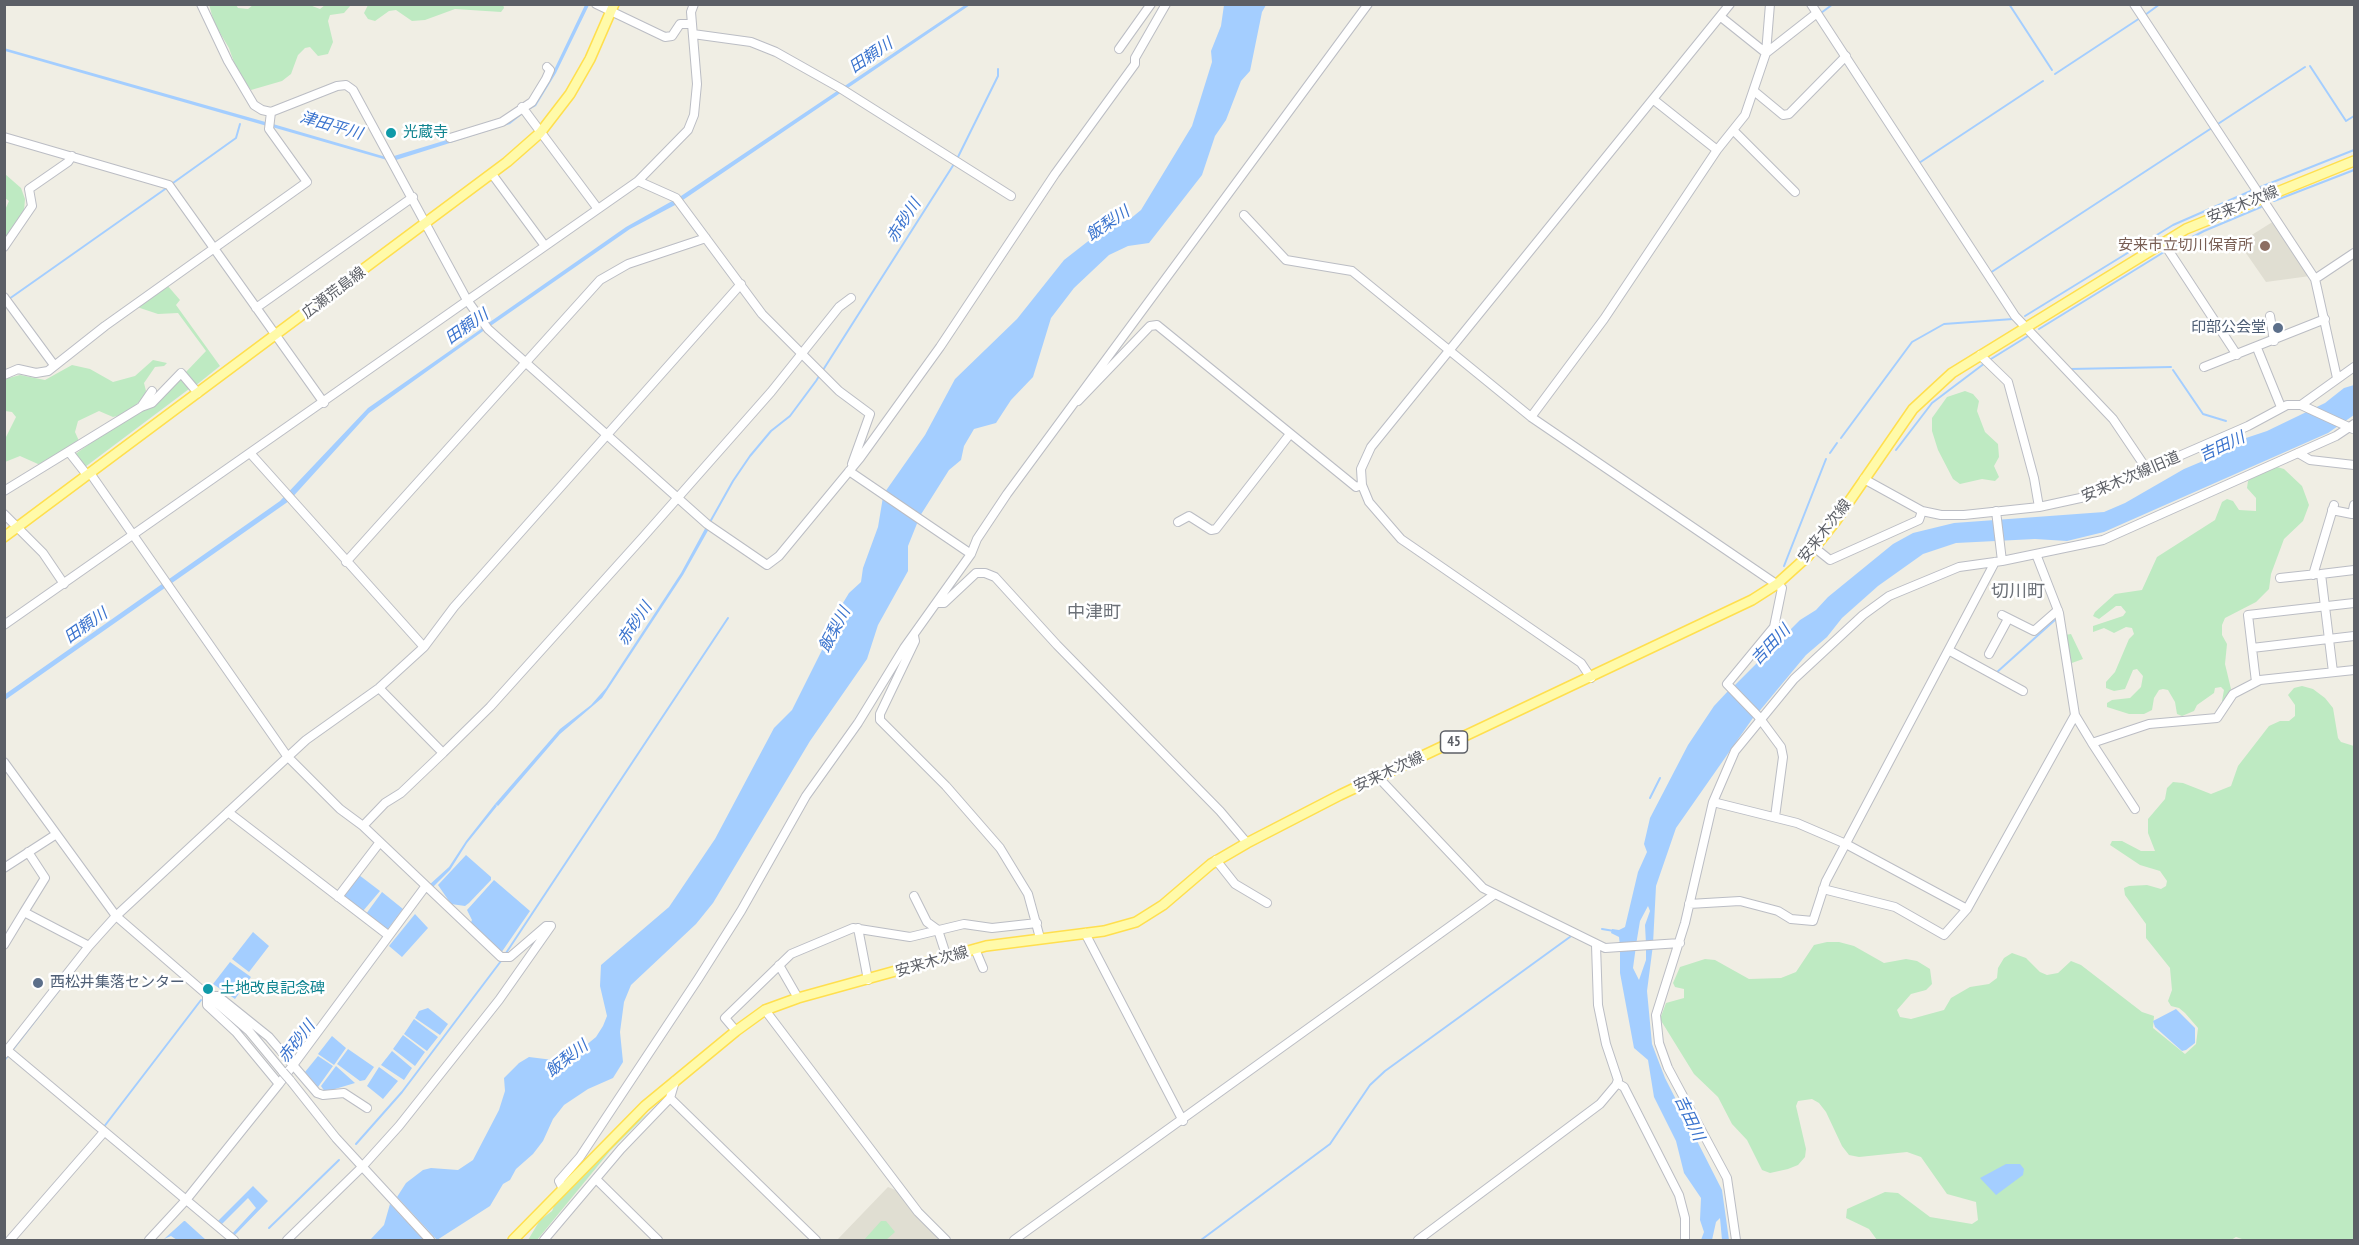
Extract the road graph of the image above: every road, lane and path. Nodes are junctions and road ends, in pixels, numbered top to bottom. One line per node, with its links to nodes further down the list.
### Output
1 (201, 4): 23 (street)
2 (596, 4): 11 (street)
3 (694, 4): 14 (street)
4 (1151, 4): 16 (street)
5 (1166, 4): 84 (street)
6 (1368, 4): 74 (street)
7 (1730, 4): 13 (street)
8 (1770, 4): 17 (street)
9 (1811, 4): 12 (street)
10 (2134, 4): 36 (street)
11 (613, 8): 14 (street); 25 (main road, 広瀬荒島線)
12 (1817, 13): 17 (street); 18 (street)
13 (1721, 17): 17 (street); 21 (street)
14 (691, 24): 15 (street)
15 (693, 34): 32 (street); 34 (street)
16 (1119, 49)
17 (1766, 53): 20 (street)
18 (1846, 56): 20 (street); 54 (street)
19 (547, 67): 22 (street)
20 (1754, 91): 24 (street)
21 (1654, 100): 28 (street); 58 (street)
22 (524, 109): 25 (street); 27 (street)
23 (271, 112): 35 (street); 44 (street)
24 (1733, 130): 28 (street); 33 (street)
25 (540, 133): 31 (main road, 広瀬荒島線); 37 (street)
26 (4, 137): 29 (street)
27 (450, 138)
28 (1717, 150): 75 (street)
29 (72, 156): 43 (street); 44 (street)
30 (2355, 161): 36 (main road, 安来木次線 / 45)
31 (492, 174): 39 (main road, 広瀬荒島線); 42 (street)
32 (638, 181): 37 (street); 40 (street)
33 (1795, 192)
34 (1011, 196)
35 (413, 197): 39 (street); 51 (street)
36 (2261, 197): 41 (main road, 安来木次線 / 45); 46 (street)
37 (598, 209): 42 (street)
38 (1244, 215): 58 (street)
39 (428, 223): 50 (street); 55 (main road, 広瀬荒島線)
40 (706, 238): 47 (street); 62 (street)
41 (2163, 242): 54 (main road, 安来木次線 / 45); 61 (street)
42 (545, 246): 50 (street)
43 (4, 248)
44 (214, 248): 51 (street); 63 (street)
45 (2355, 253): 46 (street)
46 (2315, 279): 53 (street)
47 (741, 284): 59 (street); 78 (street)
48 (4, 297): 63 (street)
49 (851, 298): 59 (street)
50 (467, 300): 62 (street); 70 (street)
51 (256, 308): 55 (street)
52 (2270, 316): 56 (street)
53 (2325, 319): 56 (street); 67 (street)
54 (2024, 327): 60 (main road, 安来木次線 / 45); 83 (street)
55 (275, 336): 69 (main road, 広瀬荒島線); 70 (street)
56 (2274, 341): 57 (street)
57 (2257, 348): 61 (street); 73 (street)
58 (1449, 351): 75 (street); 87 (street)
59 (801, 354): 84 (street); 89 (street)
60 (1980, 355): 86 (main road, 安来木次線 / 45); 91 (street)
61 (2237, 355): 65 (street)
62 (526, 363): 78 (street); 103 (street)
63 (54, 365): 66 (street)
64 (2355, 367): 67 (street)
65 (2204, 368)
66 (4, 375)
67 (2337, 378): 71 (street)
68 (152, 391): 72 (street)
69 (198, 393): 72 (street); 85 (main road, 広瀬荒島線)
70 (324, 403): 80 (street)
71 (2302, 406): 73 (street, 安来木次線旧道); 76 (street)
72 (141, 407): 79 (street)
73 (2281, 407): 83 (street, 安来木次線旧道)
74 (1068, 410): 77 (street); 100 (street)
75 (1531, 417): 108 (street)
76 (2351, 427): 81 (street)
77 (1290, 434): 87 (street); 95 (street)
78 (607, 435): 89 (street); 117 (street)
79 (69, 452): 85 (street); 88 (street)
80 (250, 453): 97 (street); 103 (street)
81 (2298, 453): 82 (street); 101 (street)
82 (2355, 465)
83 (2148, 471): 91 (street, 安来木次線旧道)
84 (851, 472): 89 (street); 100 (street)
85 (88, 474): 96 (main road, 広瀬荒島線); 97 (street)
86 (1864, 479): 92 (street, 安来木次線旧道); 99 (main road, 安来木次線 / 45)
87 (1362, 486): 123 (street)
88 (4, 491)
89 (677, 498): 130 (street)
90 (2355, 505): 105 (street)
91 (2038, 507): 94 (street, 安来木次線旧道)
92 (1922, 511): 94 (street, 安来木次線旧道); 99 (street)
93 (4, 514): 96 (street)
94 (1996, 514): 102 (street)
95 (1178, 522)
96 (18, 527): 98 (main road, 広瀬荒島線); 107 (street)
97 (133, 536): 107 (street); 131 (street)
98 (4, 537)
99 (1815, 548): 108 (main road, 安来木次線 / 45)
100 (969, 552): 109 (street)
101 (2036, 554): 102 (street); 112 (street)
102 (1999, 560): 119 (street); 128 (street)
103 (346, 562): 117 (street)
104 (2355, 570): 105 (street)
105 (2317, 574): 106 (street); 111 (street)
106 (2280, 578)
107 (64, 584): 113 (street)
108 (1776, 584): 123 (main road, 安来木次線 / 45); 128 (street)
109 (937, 603): 114 (street); 141 (street)
110 (2355, 603): 111 (street)
111 (2325, 606): 116 (street); 118 (street)
112 (2058, 610): 120 (street); 127 (street)
113 (4, 625)
114 (914, 634): 156 (street); 186 (street)
115 (2355, 636): 116 (street)
116 (2329, 638): 118 (street); 122 (street)
117 (424, 647): 125 (street)
118 (2252, 648): 124 (street)
119 (1950, 651): 126 (street); 142 (street)
120 (1989, 654)
121 (2355, 670): 122 (street)
122 (2333, 672): 124 (street)
123 (1591, 678): 133 (main road, 安来木次線 / 45)
124 (2256, 682): 129 (street)
125 (379, 688): 130 (street); 131 (street)
126 (2023, 691)
127 (2075, 715): 129 (street); 153 (street)
128 (1758, 717): 134 (street); 137 (street)
129 (2092, 743): 135 (street)
130 (443, 753): 138 (street)
131 (287, 756): 136 (street); 138 (street)
132 (4, 762): 139 (street)
133 (1378, 777): 141 (main road, 安来木次線 / 45); 148 (street)
134 (1713, 802): 137 (street); 152 (street)
135 (2135, 809)
136 (228, 812): 150 (street); 155 (street)
137 (1775, 817): 142 (street)
138 (363, 826): 140 (street)
139 (55, 835): 143 (street); 155 (street)
140 (380, 842): 146 (street); 150 (street)
141 (1247, 843): 144 (main road, 安来木次線 / 45)
142 (1846, 844): 147 (street); 153 (street)
143 (28, 852): 145 (street); 154 (street)
144 (1216, 860): 151 (street); 159 (main road, 安来木次線 / 45)
145 (4, 868)
146 (427, 889): 160 (street); 184 (street)
147 (1823, 889): 152 (street); 153 (street)
148 (1495, 894): 164 (street); 182 (street)
149 (914, 896): 158 (street)
150 (338, 897): 160 (street)
151 (1267, 903)
152 (1689, 904): 162 (street)
153 (1967, 909)
154 (24, 912): 163 (street); 165 (street)
155 (116, 916): 165 (street); 171 (street)
156 (1037, 923): 158 (street); 161 (street)
157 (858, 928): 158 (street); 168 (street); 170 (street)
158 (938, 930): 167 (street)
159 (1085, 933): 161 (main road, 安来木次線 / 45); 182 (street)
160 (388, 935): 176 (street)
161 (1040, 938): 166 (main road, 安来木次線 / 45)
162 (1680, 943): 164 (street); 201 (street)
163 (4, 945)
164 (1596, 945): 178 (street)
165 (89, 946): 175 (street)
166 (975, 949): 167 (main road, 安来木次線 / 45); 169 (street)
167 (947, 958): 170 (main road, 安来木次線 / 45)
168 (779, 965): 172 (street); 174 (street)
169 (983, 968)
170 (868, 980): 172 (main road, 安来木次線 / 45)
171 (207, 996): 176 (street); 179 (street); 184 (street, bridge)
172 (798, 998): 173 (main road, 安来木次線 / 45)
173 (765, 1010): 174 (main road, 安来木次線 / 45); 197 (street)
174 (736, 1031): 177 (main road, 安来木次線 / 45)
175 (8, 1052): 183 (street)
176 (294, 1067): 179 (street); 181 (street)
177 (675, 1081): 180 (street); 186 (main road, 安来木次線 / 45)
178 (1617, 1083): 199 (street); 200 (street)
179 (279, 1084): 187 (street)
180 (670, 1098): 185 (street); 196 (street)
181 (367, 1108)
182 (1183, 1120): 198 (street)
183 (104, 1131): 187 (street); 188 (street)
184 (363, 1168): 191 (street); 192 (street)
185 (596, 1179): 194 (street); 195 (street)
186 (563, 1189): 193 (main road, 安来木次線 / 45)
187 (186, 1200): 189 (street); 190 (street)
188 (9, 1240)
189 (149, 1240)
190 (234, 1240)
191 (287, 1240)
192 (430, 1240)
193 (513, 1240)
194 (544, 1240)
195 (658, 1240)
196 (816, 1240)
197 (946, 1240)
198 (1016, 1240)
199 (1418, 1240)
200 (1685, 1240)
201 (1736, 1240)

